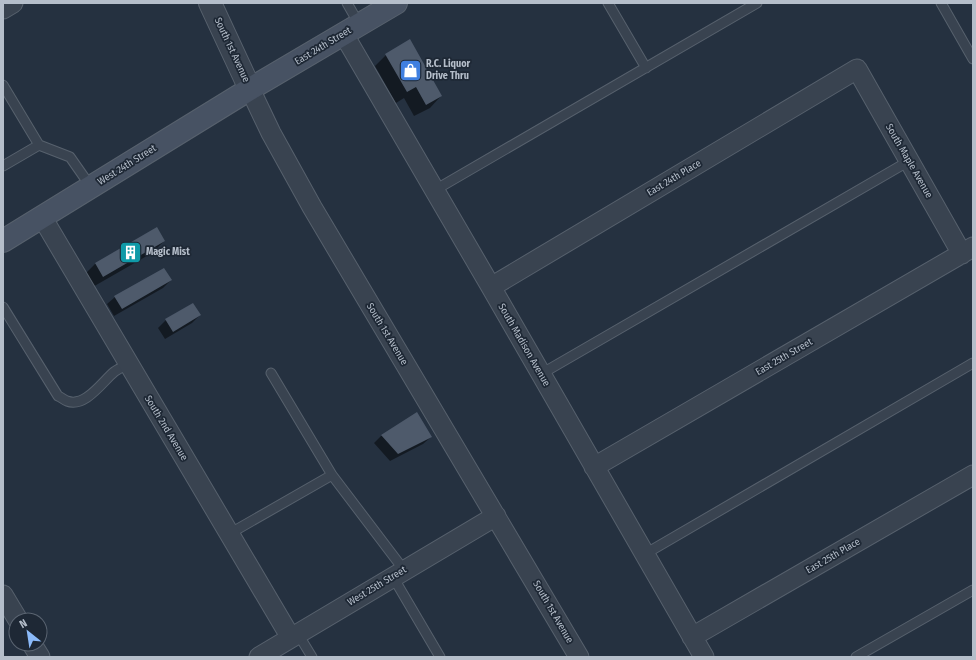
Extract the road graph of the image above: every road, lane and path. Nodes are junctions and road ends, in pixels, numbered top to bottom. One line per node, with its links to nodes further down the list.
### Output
1 (13, 3): 8 (street)
2 (210, 3): 14 (street, South 1st Avenue)
3 (347, 3): 9 (lane)
4 (608, 3): 11 (lane)
5 (757, 3): 11 (lane)
6 (941, 3): 10 (lane)
7 (389, 5): 9 (main road, East 24th Street)
8 (3, 9)
9 (351, 29): 14 (main road, East 24th Street); 19 (street, South Madison Avenue)
10 (973, 59)
11 (646, 68): 19 (lane)
12 (856, 69): 16 (street, South Maple Avenue); 23 (street, East 24th Place)
13 (3, 85): 15 (lane)
14 (250, 89): 18 (main road, West 24th Street); 32 (street, South 1st Avenue)
15 (39, 145): 17 (lane); 18 (lane)
16 (909, 161): 22 (street, South Maple Avenue); 28 (lane)
17 (3, 166)
18 (91, 187): 20 (main road, West 24th Street)
19 (435, 190): 23 (street, South Madison Avenue)
20 (42, 217): 21 (main road, West 24th Street); 26 (street, South 2nd Avenue)
21 (3, 241)
22 (967, 250): 29 (street, East 25th Street)
23 (491, 287): 28 (street, South Madison Avenue)
24 (3, 307): 26 (lane)
25 (973, 363): 34 (lane)
26 (128, 364): 33 (street, South 2nd Avenue)
27 (271, 373): 30 (lane)
28 (541, 374): 29 (street, South Madison Avenue)
29 (594, 467): 34 (street, South Madison Avenue)
30 (332, 475): 33 (lane); 35 (lane)
31 (973, 475): 40 (street, East 25th Place)
32 (496, 516): 35 (street, West 25th Street); 44 (street, South 1st Avenue)
33 (229, 534): 39 (street, South 2nd Avenue)
34 (645, 554): 40 (street, South Madison Avenue)
35 (399, 574): 39 (street, West 25th Street); 43 (lane)
36 (973, 590): 46 (lane)
37 (3, 595): 38 (street)
38 (13, 612)
39 (295, 636): 41 (street, West 25th Street); 42 (lane)
40 (692, 637): 45 (street, South Madison Avenue)
41 (259, 657)
42 (312, 657)
43 (440, 657)
44 (579, 657)
45 (704, 657)
46 (856, 657)

